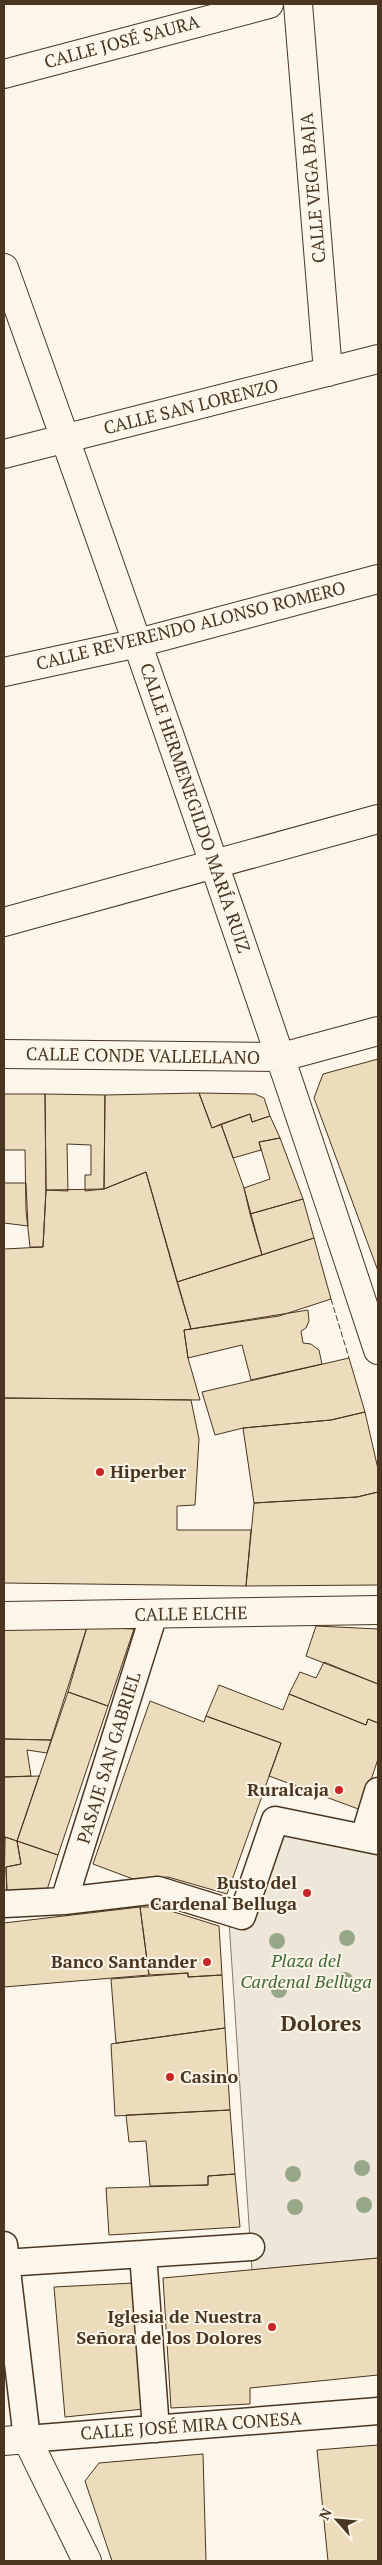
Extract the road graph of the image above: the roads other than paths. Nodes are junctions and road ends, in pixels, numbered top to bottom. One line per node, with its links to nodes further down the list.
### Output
1 (269, 4): 3 (street, CALLE JOSÉ SAURA)
2 (298, 4): 6 (street, CALLE VEGA BAJA)
3 (4, 74)
4 (4, 268): 7 (street, CALLE HERMENEGILDO MARÍA RUIZ)
5 (378, 359): 6 (street, CALLE SAN LORENZO)
6 (328, 372): 7 (street, CALLE SAN LORENZO)
7 (65, 439): 8 (street, CALLE SAN LORENZO); 10 (street, CALLE HERMENEGILDO MARÍA RUIZ)
8 (4, 454)
9 (378, 579): 10 (street, CALLE REVERENDO ALONSO ROMERO)
10 (138, 643): 11 (street, CALLE REVERENDO ALONSO ROMERO); 13 (street, CALLE HERMENEGILDO MARÍA RUIZ)
11 (4, 672)
12 (378, 819): 13 (street)
13 (214, 864): 14 (street); 17 (street, CALLE HERMENEGILDO MARÍA RUIZ)
14 (4, 922)
15 (378, 1031): 17 (street, CALLE CONDE VALLELLANO)
16 (4, 1054): 17 (street, CALLE CONDE VALLELLANO)
17 (282, 1057): 18 (street, CALLE HERMENEGILDO MARÍA RUIZ)
18 (378, 1350)
19 (378, 1610): 20 (street, CALLE ELCHE)
20 (154, 1614): 21 (street, CALLE ELCHE); 24 (street, PASAJE SAN GABRIEL)
21 (4, 1616)
22 (378, 1791): 23 (street)
23 (371, 1839): 24 (street)
24 (64, 1901): 25 (street)
25 (4, 1904)
26 (251, 2247): 27 (street)
27 (143, 2254): 28 (street); 30 (street)
28 (4, 2257): 31 (street)
29 (378, 2411): 30 (street, CALLE JOSÉ MIRA CONESA)
30 (156, 2428): 31 (street, CALLE JOSÉ MIRA CONESA)
31 (15, 2440): 32 (street)
32 (87, 2561)

